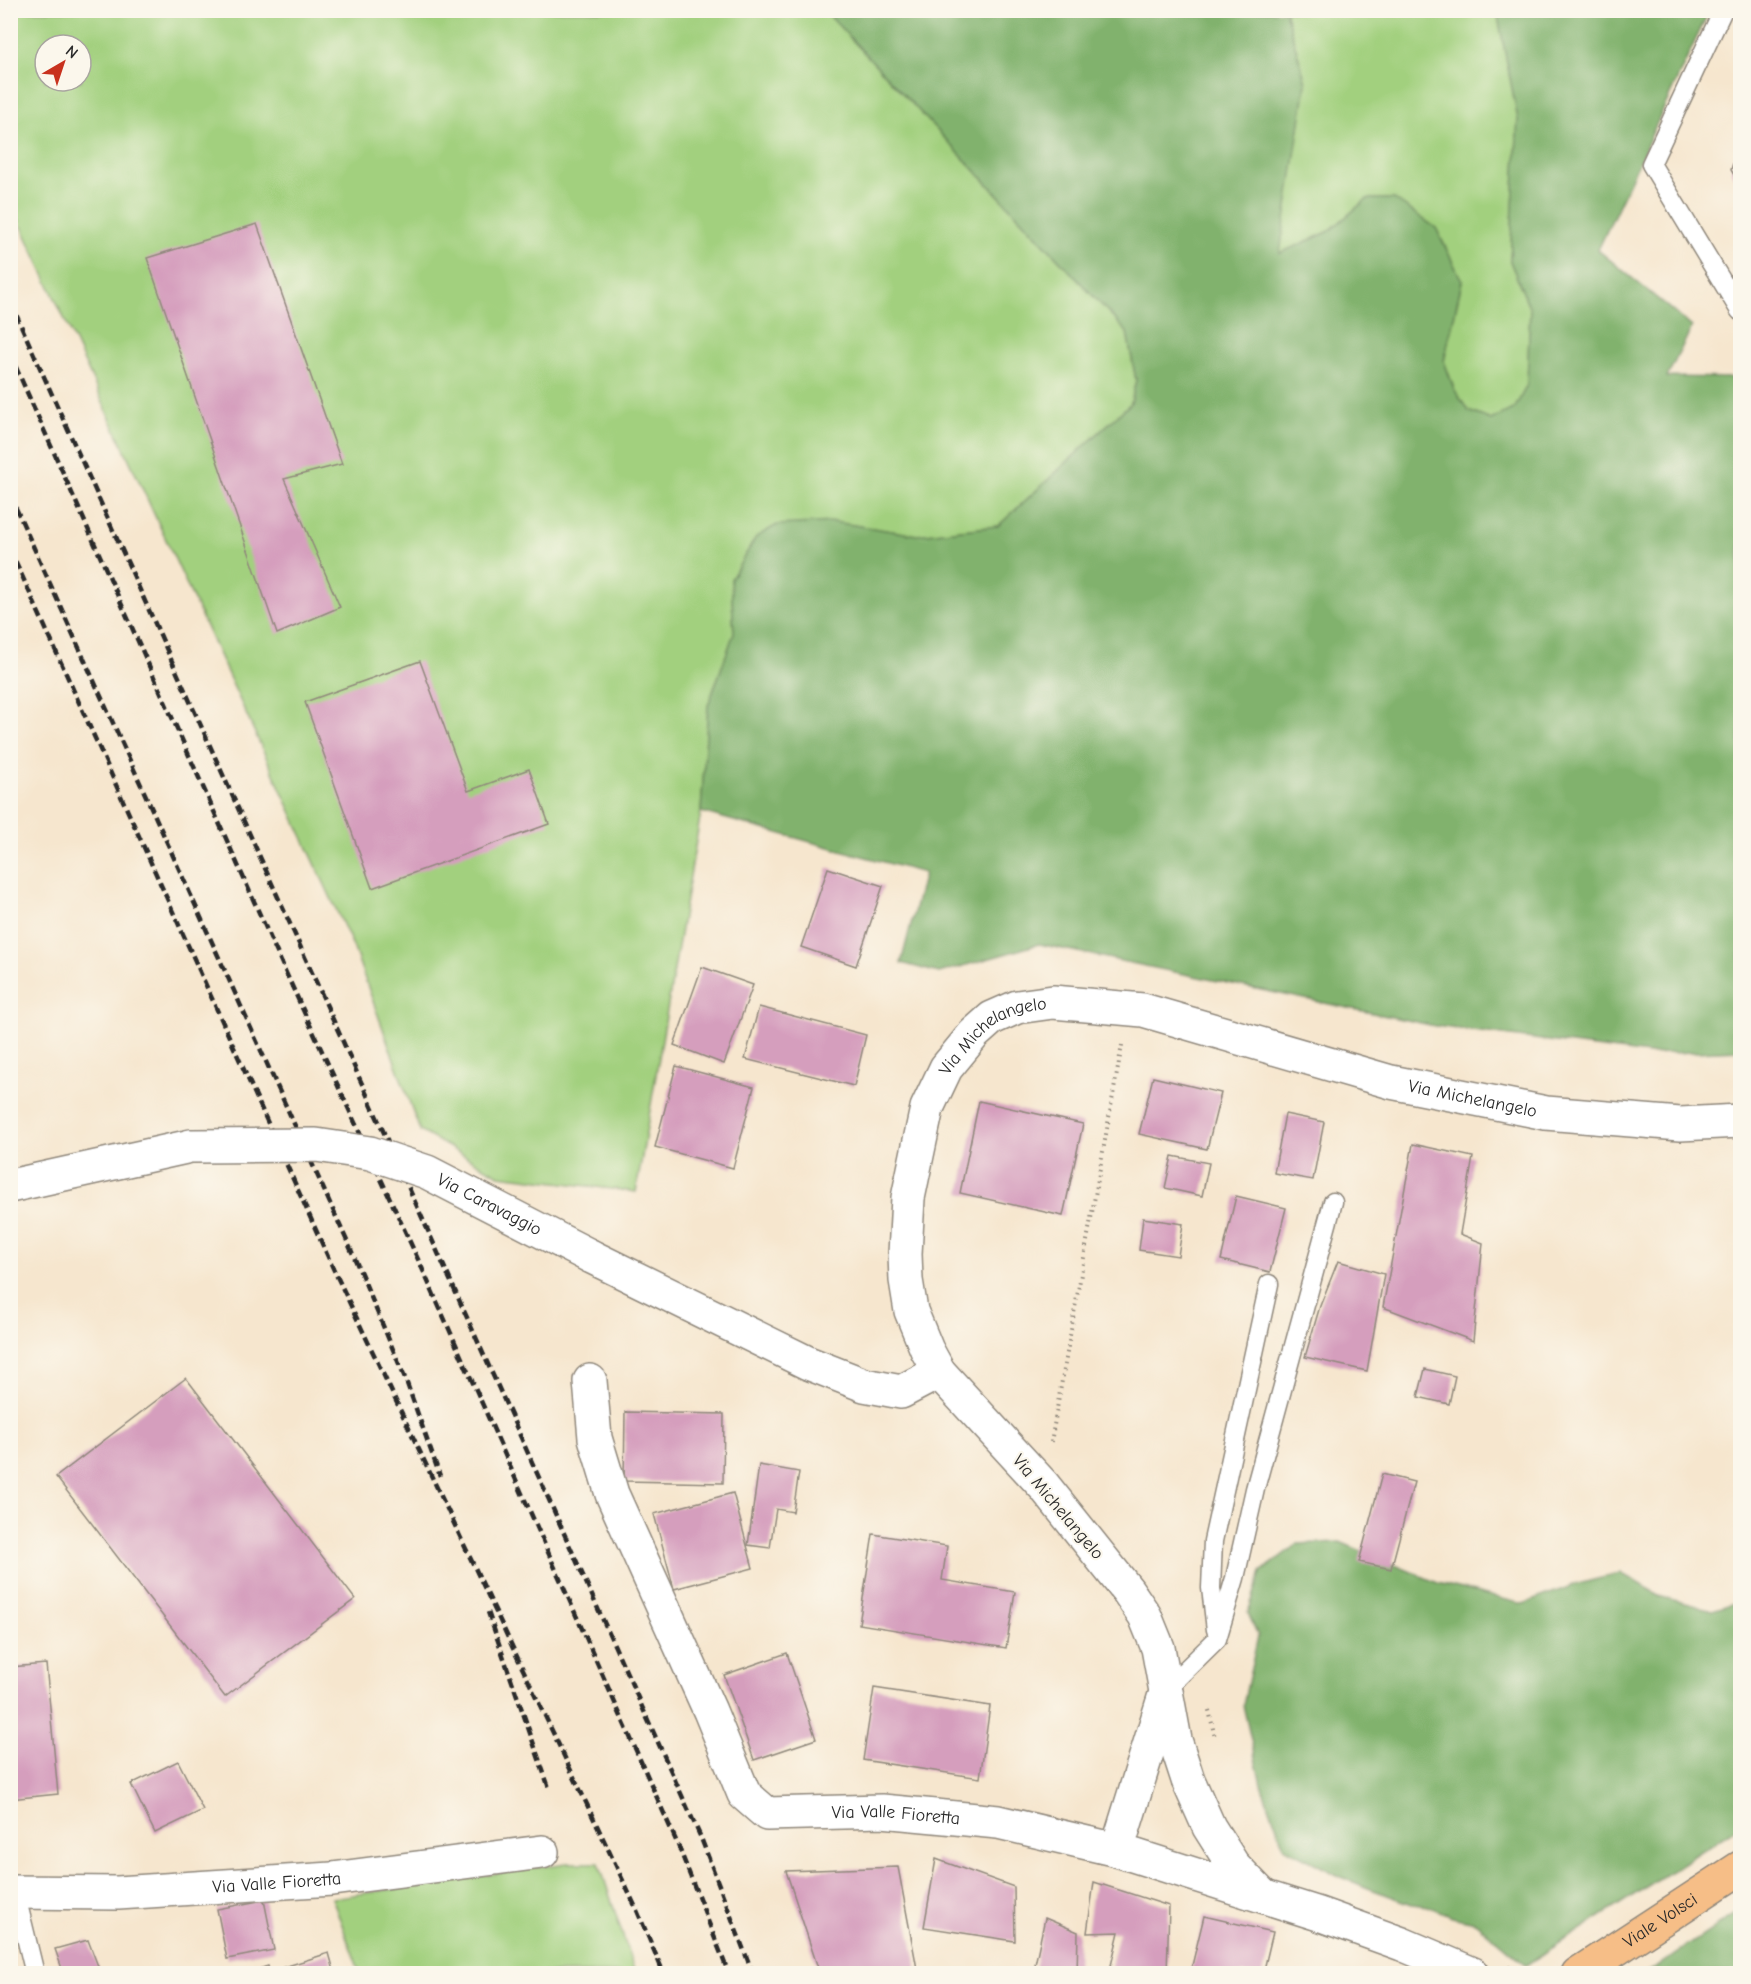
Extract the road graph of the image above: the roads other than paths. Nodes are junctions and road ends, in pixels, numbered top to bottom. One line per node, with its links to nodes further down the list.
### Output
1 (1723, 10): 2 (lane)
2 (1740, 311)
3 (1740, 1121): 7 (street, Via Michelangelo)
4 (10, 1186): 7 (street, Via Caravaggio, bridge)
5 (1333, 1202): 9 (lane)
6 (1269, 1284): 9 (lane)
7 (939, 1372): 10 (street, Via Michelangelo)
8 (590, 1381): 11 (street, Via Valle Fioretta)
9 (1217, 1639): 10 (lane)
10 (1167, 1688): 11 (street, Via Michelangelo); 15 (street, Via Michelangelo)
11 (1117, 1850): 15 (street, Via Valle Fioretta)
12 (542, 1852): 14 (street, Via Valle Fioretta)
13 (1740, 1868): 18 (main road, Viale Volsci)
14 (13, 1892): 16 (lane)
15 (1263, 1896): 17 (street, Via Valle Fioretta)
16 (35, 1974)
17 (1473, 1974)
18 (1578, 1974)

